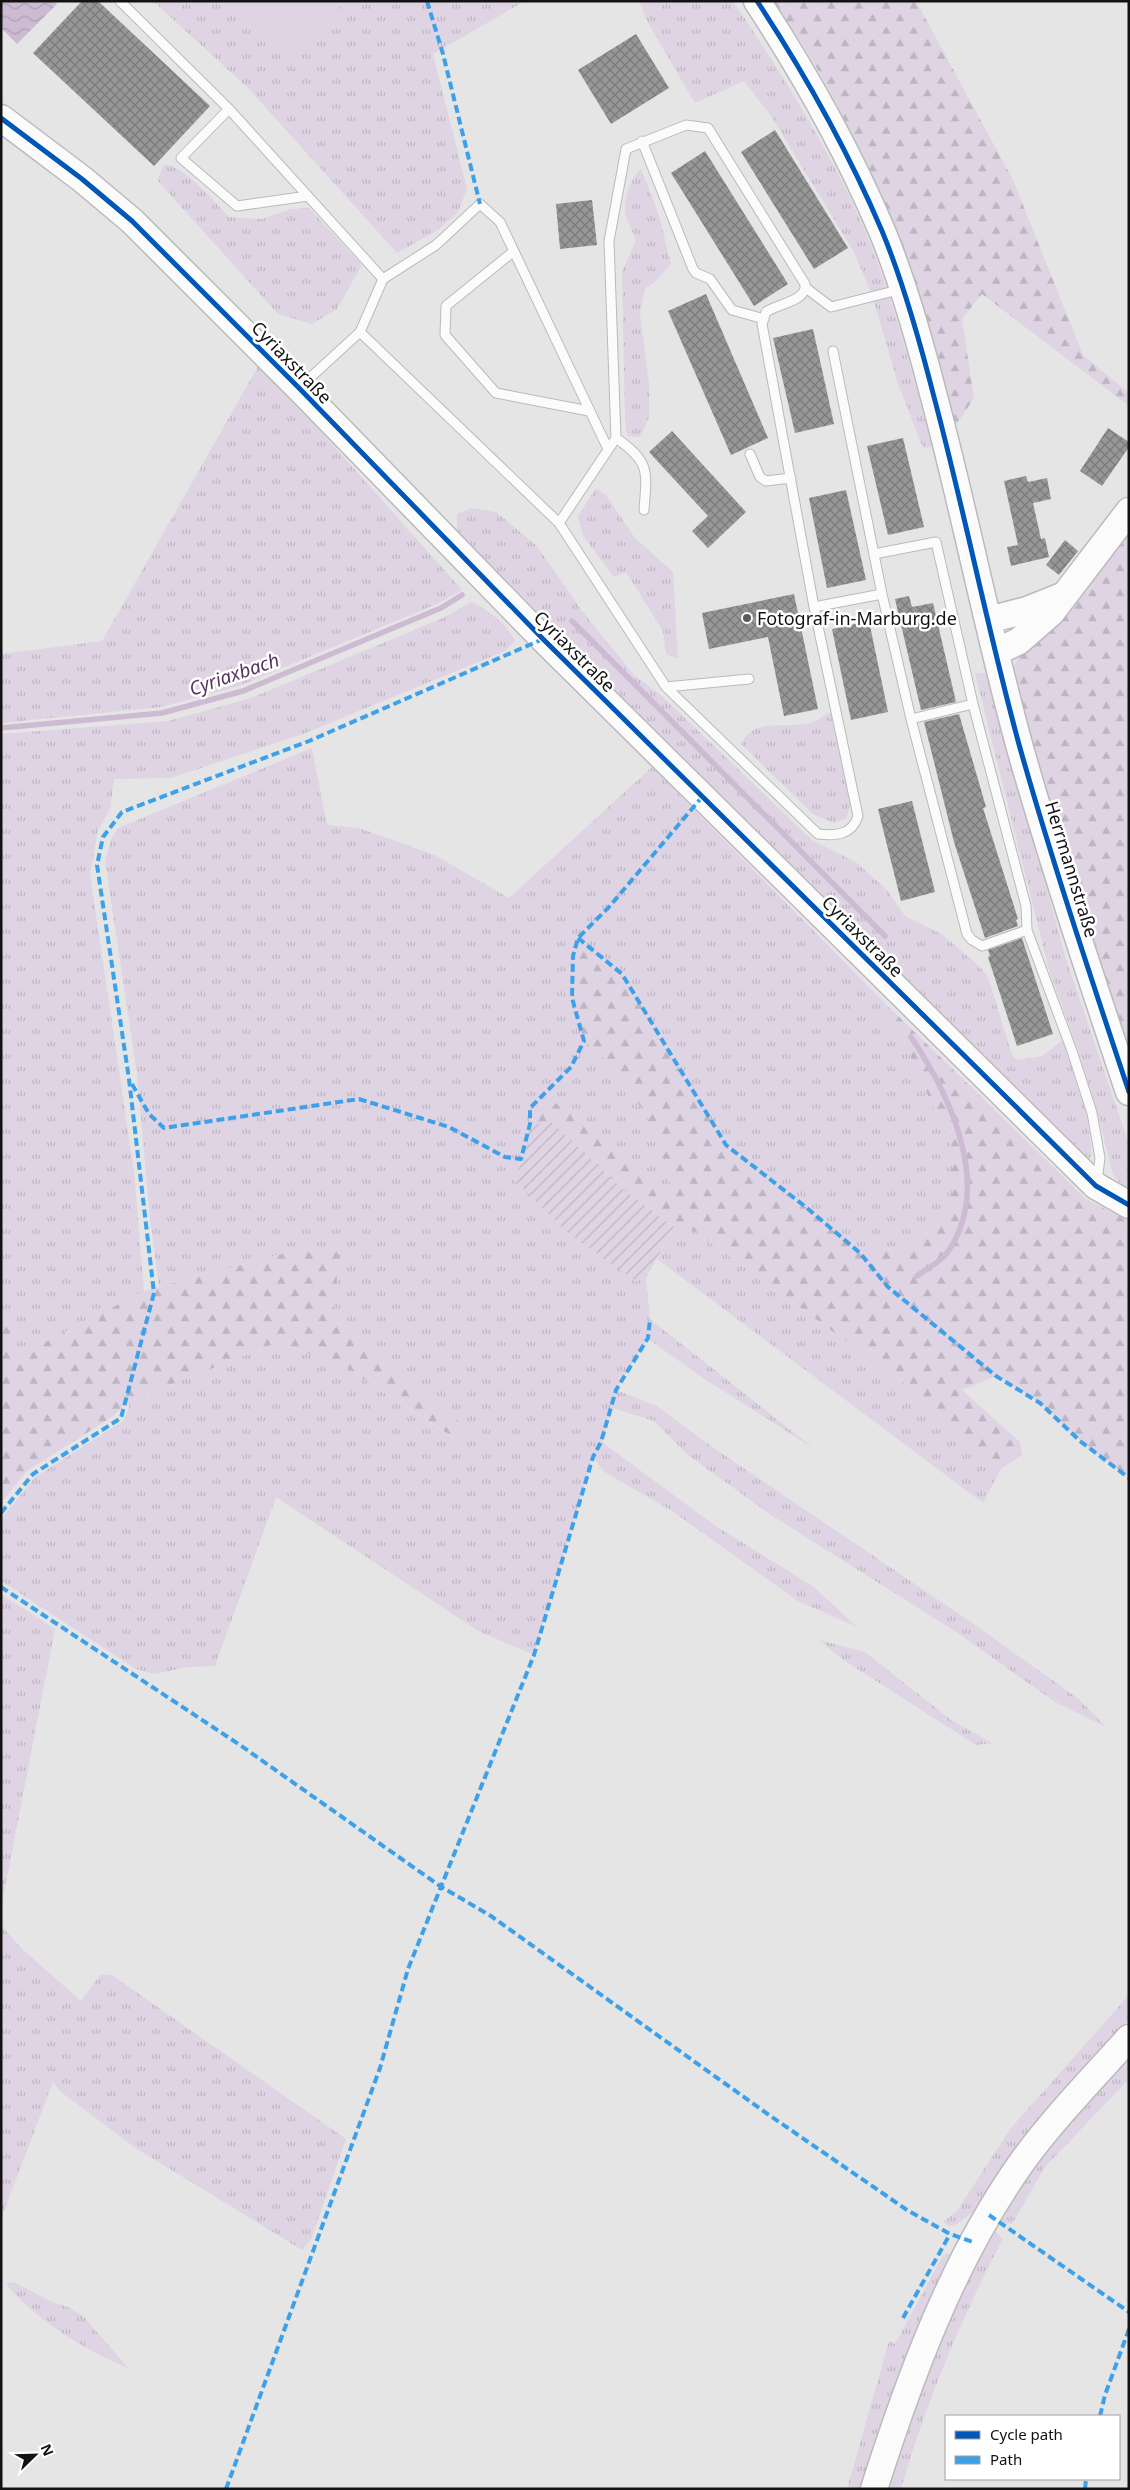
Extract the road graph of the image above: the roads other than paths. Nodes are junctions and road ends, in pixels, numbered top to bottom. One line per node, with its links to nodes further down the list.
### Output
1 (120, 1): 3 (lane)
2 (757, 1): 10 (street, Herrmannstraße)
3 (229, 109): 6 (lane); 6 (lane)
4 (1, 118): 14 (street, Cyriaxstraße)
5 (642, 141): 9 (lane); 11 (lane); 16 (lane)
6 (308, 196): 8 (lane)
7 (514, 251): 8 (lane); 15 (lane); 15 (lane)
8 (383, 279): 12 (lane)
9 (806, 288): 10 (lane); 11 (lane)
10 (902, 290): 27 (street, Herrmannstraße)
11 (764, 319): 19 (lane)
12 (360, 332): 14 (lane); 22 (lane)
13 (833, 351): 23 (lane)
14 (299, 388): 35 (street, Cyriaxstraße)
15 (589, 411): 17 (lane)
16 (616, 438): 17 (lane); 20 (lane)
17 (608, 449): 22 (lane)
18 (750, 454): 19 (lane)
19 (791, 478): 26 (lane)
20 (644, 510)
21 (1129, 511): 25 (street)
22 (558, 523): 30 (lane)
23 (874, 554): 24 (lane); 31 (lane)
24 (882, 594): 26 (lane); 32 (lane)
25 (1063, 596): 27 (street); 28 (street)
26 (814, 607): 30 (lane)
27 (988, 620): 28 (street, Herrmannstraße)
28 (997, 652): 34 (street, Herrmannstraße)
29 (749, 679): 30 (lane)
30 (666, 687)
31 (973, 704): 32 (lane); 33 (lane)
32 (911, 719): 33 (lane)
33 (1028, 930): 35 (lane)
34 (1129, 1092)
35 (1096, 1186): 36 (street, Cyriaxstraße)
36 (1129, 1205)
37 (1129, 2038): 38 (street)
38 (874, 2489)

